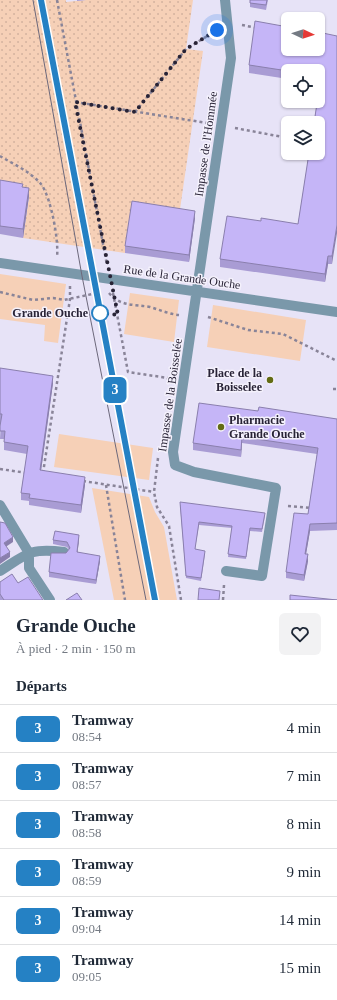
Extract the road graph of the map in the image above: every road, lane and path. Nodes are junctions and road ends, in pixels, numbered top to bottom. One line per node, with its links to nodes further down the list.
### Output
1 (57, 0): 5 (path)
2 (225, 0): 3 (street, Impasse de l'Hommée)
3 (228, 23): 4 (path); 6 (path); 7 (street, Impasse de l'Hommée)
4 (258, 28)
5 (75, 102): 6 (path); 13 (path)
6 (135, 112): 7 (path)
7 (222, 126): 8 (path); 17 (street, Impasse de l'Hommée)
8 (281, 137)
9 (0, 156): 11 (path)
10 (0, 264): 11 (street, Rue de la Grande Ouche)
11 (56, 272): 12 (street, Rue de la Grande Ouche)
12 (69, 274): 13 (street, Rue de la Grande Ouche); 18 (path)
13 (110, 279): 17 (street, Rue de la Grande Ouche); 19 (path)
14 (107, 291): 19 (path)
15 (0, 292): 18 (path)
16 (101, 292): 18 (path)
17 (197, 292): 20 (street, Rue de la Grande Ouche); 21 (street, Impasse de la Boisselée)
18 (70, 299): 27 (path)
19 (115, 300): 21 (path); 23 (path)
20 (337, 312)
21 (194, 316): 22 (path); 32 (street, Impasse de la Boisselée)
22 (337, 360)
23 (167, 386)
24 (159, 454): 30 (path)
25 (0, 468): 26 (path)
26 (28, 473)
27 (49, 476)
28 (78, 480): 29 (path)
29 (106, 485): 30 (path); 39 (path)
30 (154, 492): 40 (path)
31 (0, 505): 35 (street)
32 (273, 505): 33 (path); 37 (street, Impasse de la Boisselée)
33 (316, 508)
34 (64, 552): 35 (street)
35 (29, 553): 36 (street); 38 (street)
36 (0, 571)
37 (226, 571)
38 (50, 600)
39 (125, 600)
40 (181, 600)

